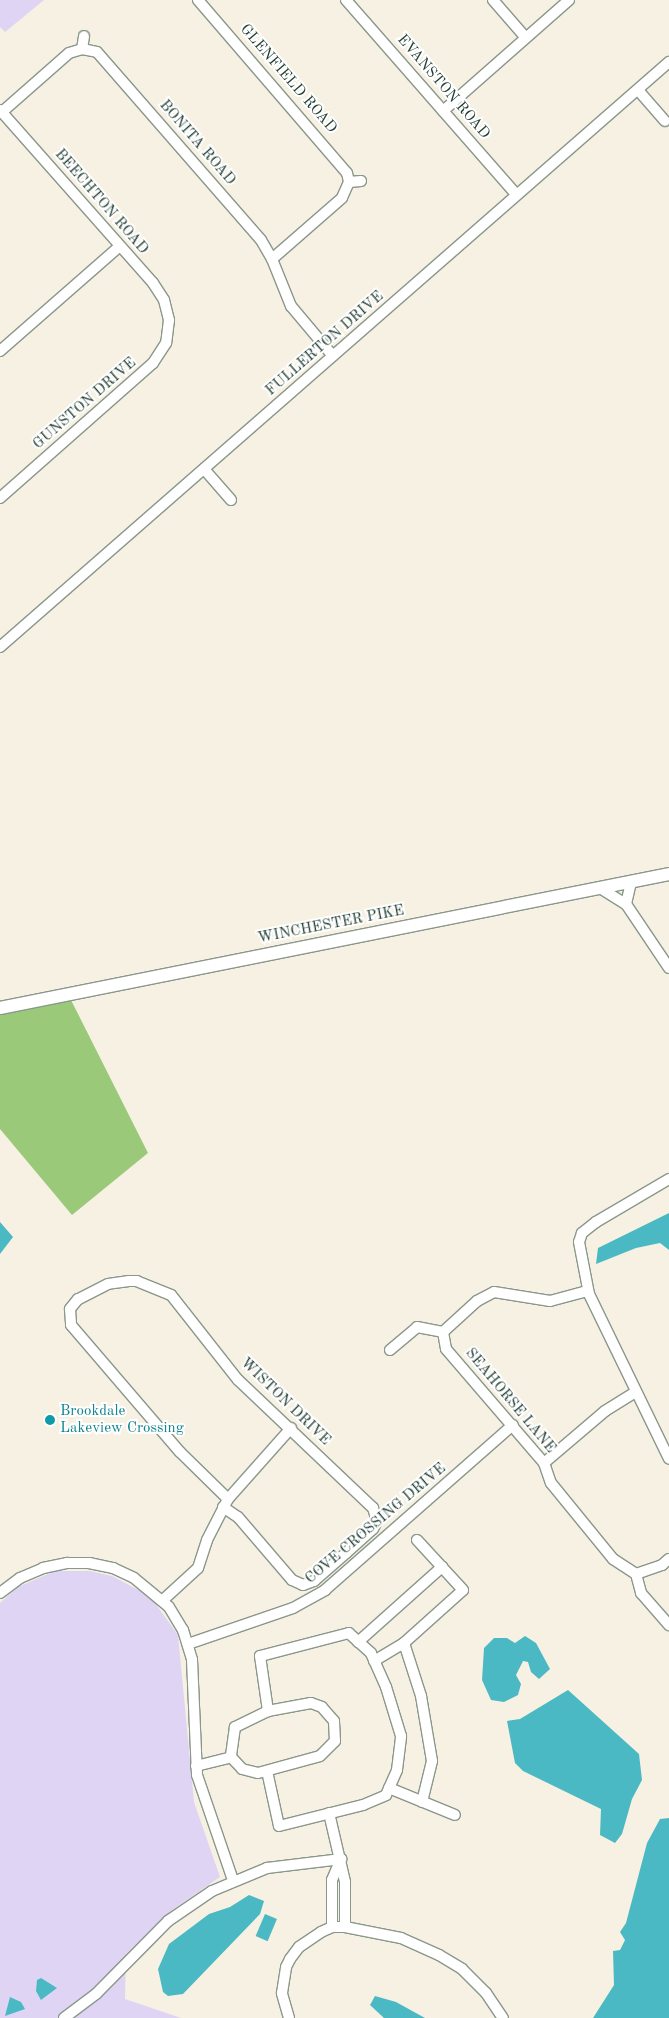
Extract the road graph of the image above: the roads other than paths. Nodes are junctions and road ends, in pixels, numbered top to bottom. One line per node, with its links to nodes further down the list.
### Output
1 (198, 0): 14 (street, GLENFIELD ROAD)
2 (346, 0): 11 (street, EVANSTON ROAD)
3 (493, 0): 6 (street)
4 (569, 0): 6 (street)
5 (84, 36): 7 (street)
6 (526, 38): 11 (street)
7 (82, 49): 10 (street); 17 (street, BONITA ROAD)
8 (669, 62): 9 (street, FULLERTON DRIVE)
9 (638, 90): 12 (street); 15 (street, FULLERTON DRIVE)
10 (1, 111): 16 (street, BEECHTON ROAD)
11 (443, 111): 15 (street, EVANSTON ROAD)
12 (665, 121)
13 (361, 181): 14 (street)
14 (349, 182): 17 (street)
15 (517, 195): 20 (street, FULLERTON DRIVE)
16 (120, 246): 18 (street, BEECHTON ROAD); 19 (street)
17 (272, 259): 20 (street, BONITA ROAD)
18 (169, 320): 22 (street, GUNSTON DRIVE)
19 (0, 351)
20 (333, 356): 21 (street, FULLERTON DRIVE)
21 (204, 468): 23 (street); 24 (street, FULLERTON DRIVE)
22 (0, 498)
23 (231, 500)
24 (0, 647)
25 (669, 874): 26 (main road, WINCHESTER PIKE)
26 (631, 882): 27 (main road, WINCHESTER PIKE); 28 (street)
27 (600, 888): 28 (street); 30 (main road, WINCHESTER PIKE)
28 (626, 904): 29 (street)
29 (669, 968)
30 (0, 1008)
31 (669, 1179): 32 (street)
32 (588, 1291): 33 (street); 35 (street)
33 (443, 1332): 34 (street); 36 (street, SEAHORSE LANE)
34 (390, 1350)
35 (636, 1392): 38 (street); 39 (street)
36 (513, 1425): 39 (street, SEAHORSE LANE); 50 (street, COVE CROSSING DRIVE)
37 (291, 1428): 40 (street); 40 (street, WISTON DRIVE); 40 (street, WISTON DRIVE)
38 (669, 1459)
39 (544, 1463): 44 (street, SEAHORSE LANE)
40 (226, 1503): 46 (street)
41 (417, 1540): 43 (street)
42 (669, 1559): 44 (street)
43 (442, 1568): 48 (street); 49 (street)
44 (636, 1574): 47 (street)
45 (0, 1593): 46 (street)
46 (163, 1600): 50 (street)
47 (669, 1625)
48 (358, 1642): 51 (street); 52 (street)
49 (404, 1643): 51 (street); 57 (street)
50 (188, 1644): 54 (street)
51 (374, 1661): 56 (street)
52 (268, 1711): 53 (street); 55 (street)
53 (231, 1757): 54 (street); 55 (street)
54 (196, 1766): 61 (street)
55 (266, 1771): 58 (street)
56 (389, 1788): 57 (street); 58 (street)
57 (422, 1802): 59 (street)
58 (329, 1813): 60 (street)
59 (455, 1815)
60 (341, 1859): 61 (street); 62 (street); 63 (street)
61 (233, 1880): 64 (street)
62 (332, 1927): 63 (street); 65 (street)
63 (345, 1927): 66 (street)
64 (64, 2018)
65 (288, 2018)
66 (503, 2018)

